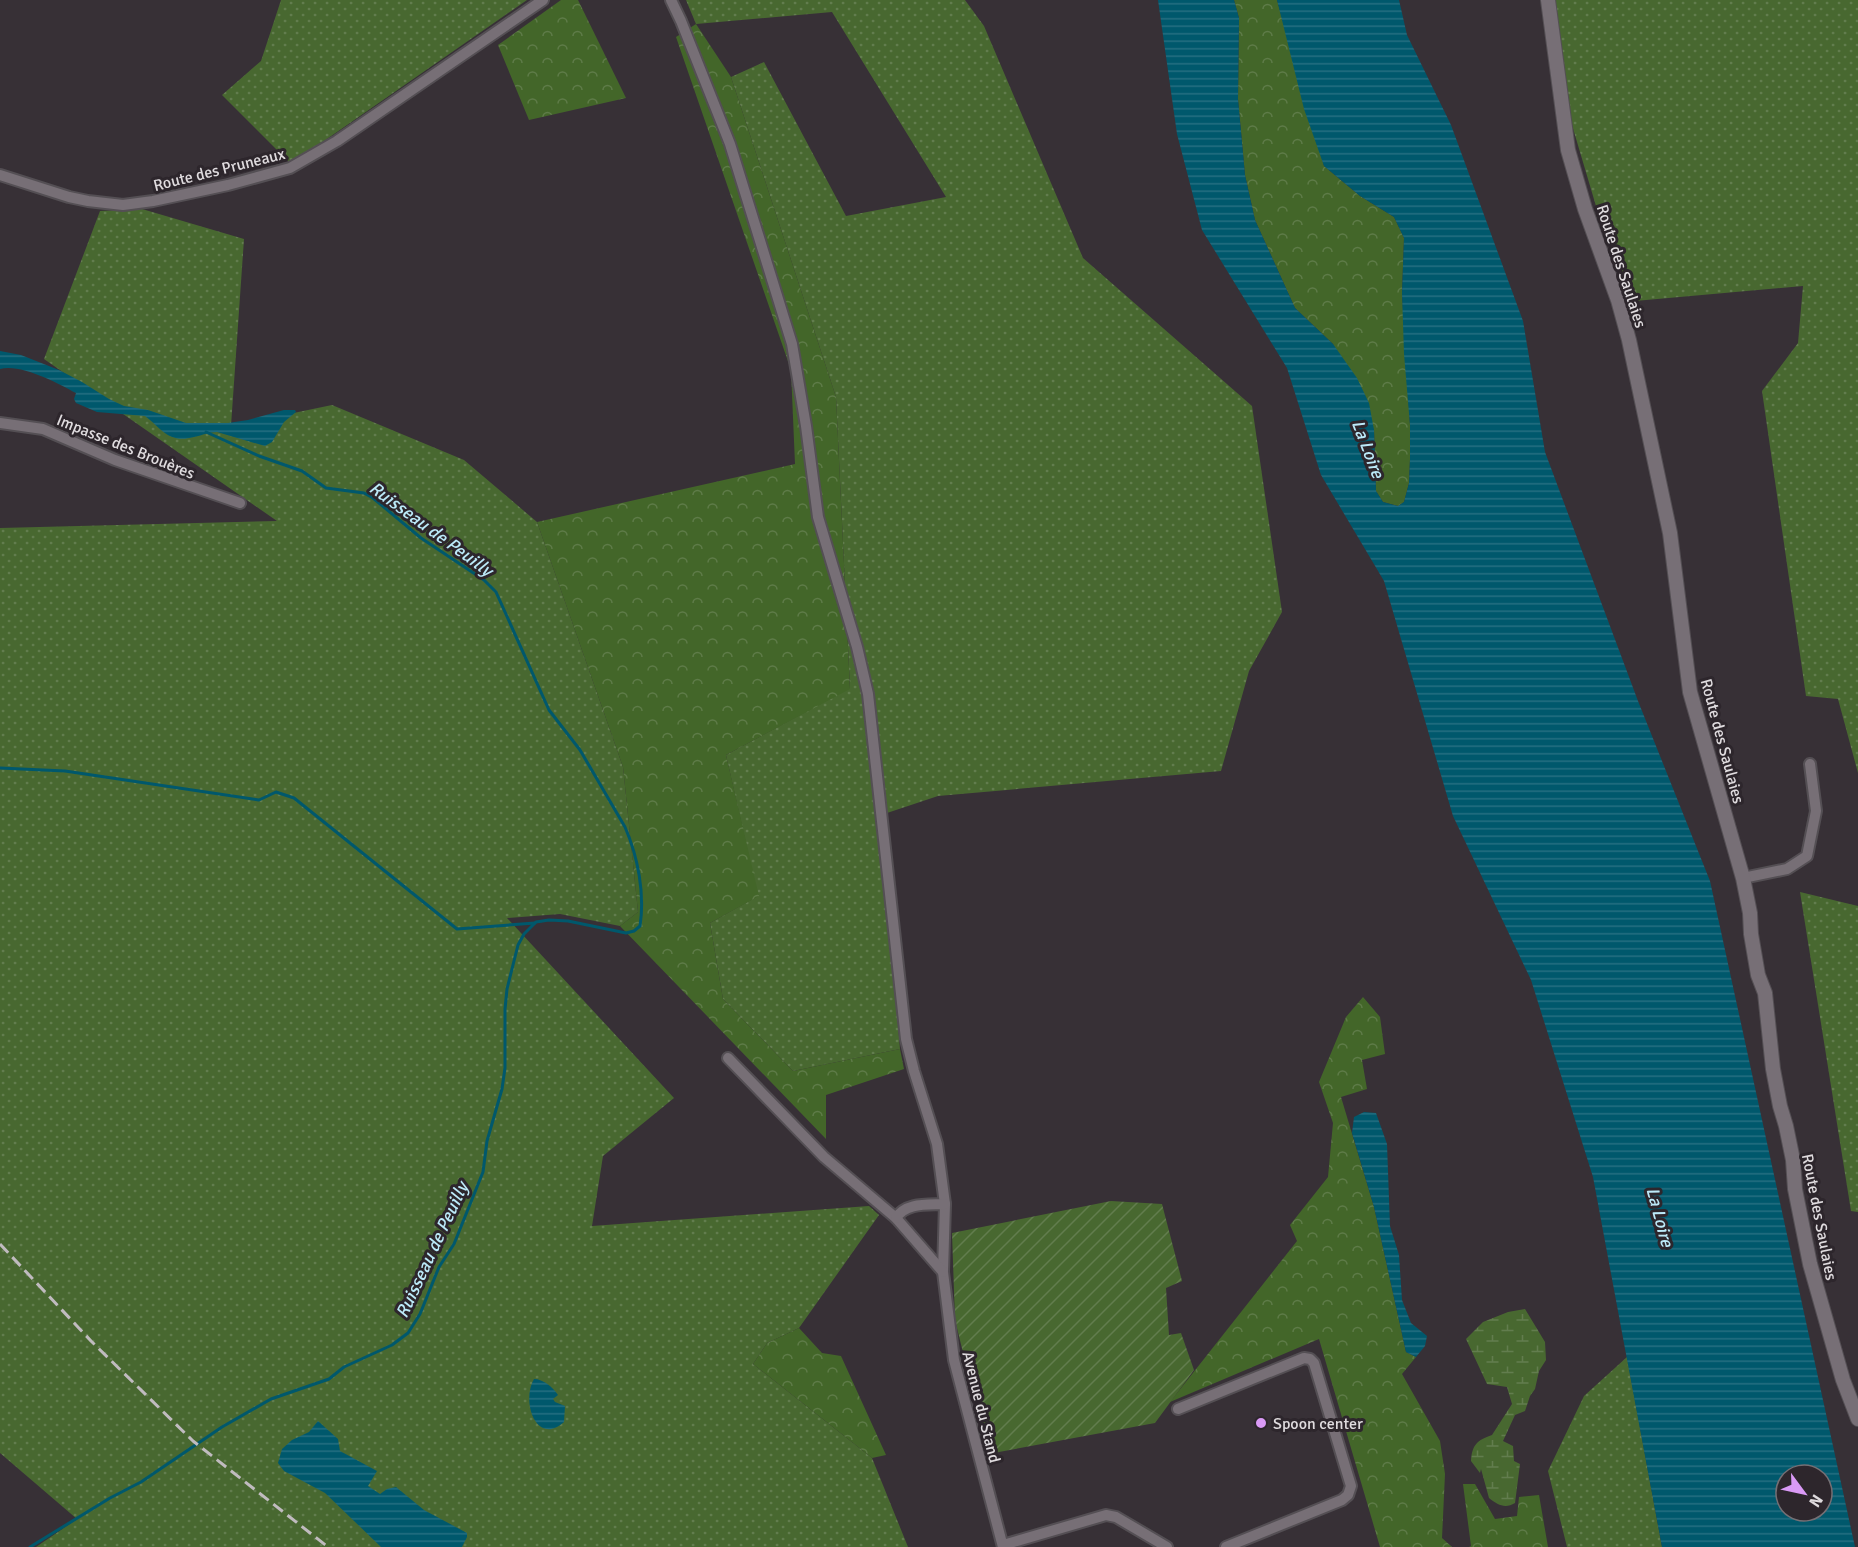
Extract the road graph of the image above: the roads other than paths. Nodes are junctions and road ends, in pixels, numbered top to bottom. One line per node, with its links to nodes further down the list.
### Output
1 (543, 0): 4 (street, Route des Pruneaux)
2 (670, 0): 10 (street, Avenue du Stand)
3 (1548, 0): 8 (street, Route des Saulaies)
4 (0, 175)
5 (0, 423): 6 (street, Impasse des Brouères)
6 (240, 503)
7 (1810, 764): 8 (street)
8 (1743, 878): 14 (street, Route des Saulaies)
9 (728, 1058): 11 (street)
10 (945, 1204): 11 (street); 12 (street, Avenue du Stand)
11 (896, 1218): 12 (street)
12 (943, 1272): 15 (street, Avenue du Stand)
13 (1178, 1409): 17 (street)
14 (1858, 1419)
15 (1003, 1546): 16 (street)
16 (1167, 1547)
17 (1226, 1547)

